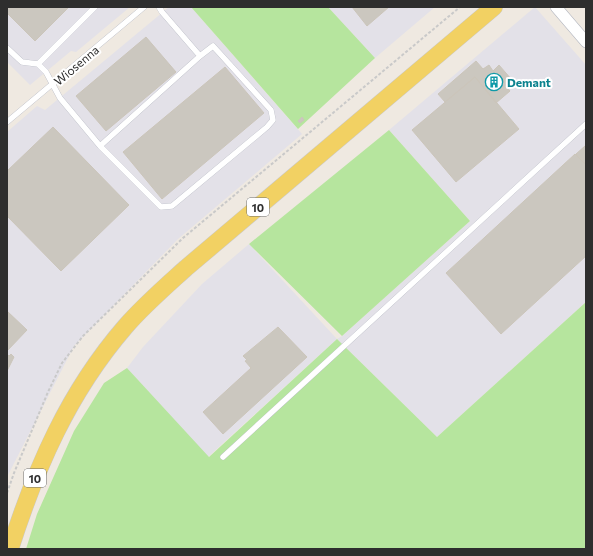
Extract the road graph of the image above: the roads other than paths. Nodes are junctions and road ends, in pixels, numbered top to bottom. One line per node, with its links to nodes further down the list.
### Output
1 (95, 7): 9 (lane)
2 (144, 7): 10 (lane, Wiosenna)
3 (159, 7): 8 (lane)
4 (556, 7): 6 (street)
5 (486, 11): 15 (main road, 10)
6 (586, 42)
7 (7, 48): 9 (lane)
8 (200, 56): 13 (lane); 13 (lane)
9 (38, 64): 10 (lane)
10 (52, 84): 11 (lane, Wiosenna); 13 (lane)
11 (7, 122)
12 (586, 124): 14 (lane)
13 (100, 146)
14 (223, 457)
15 (10, 549)

